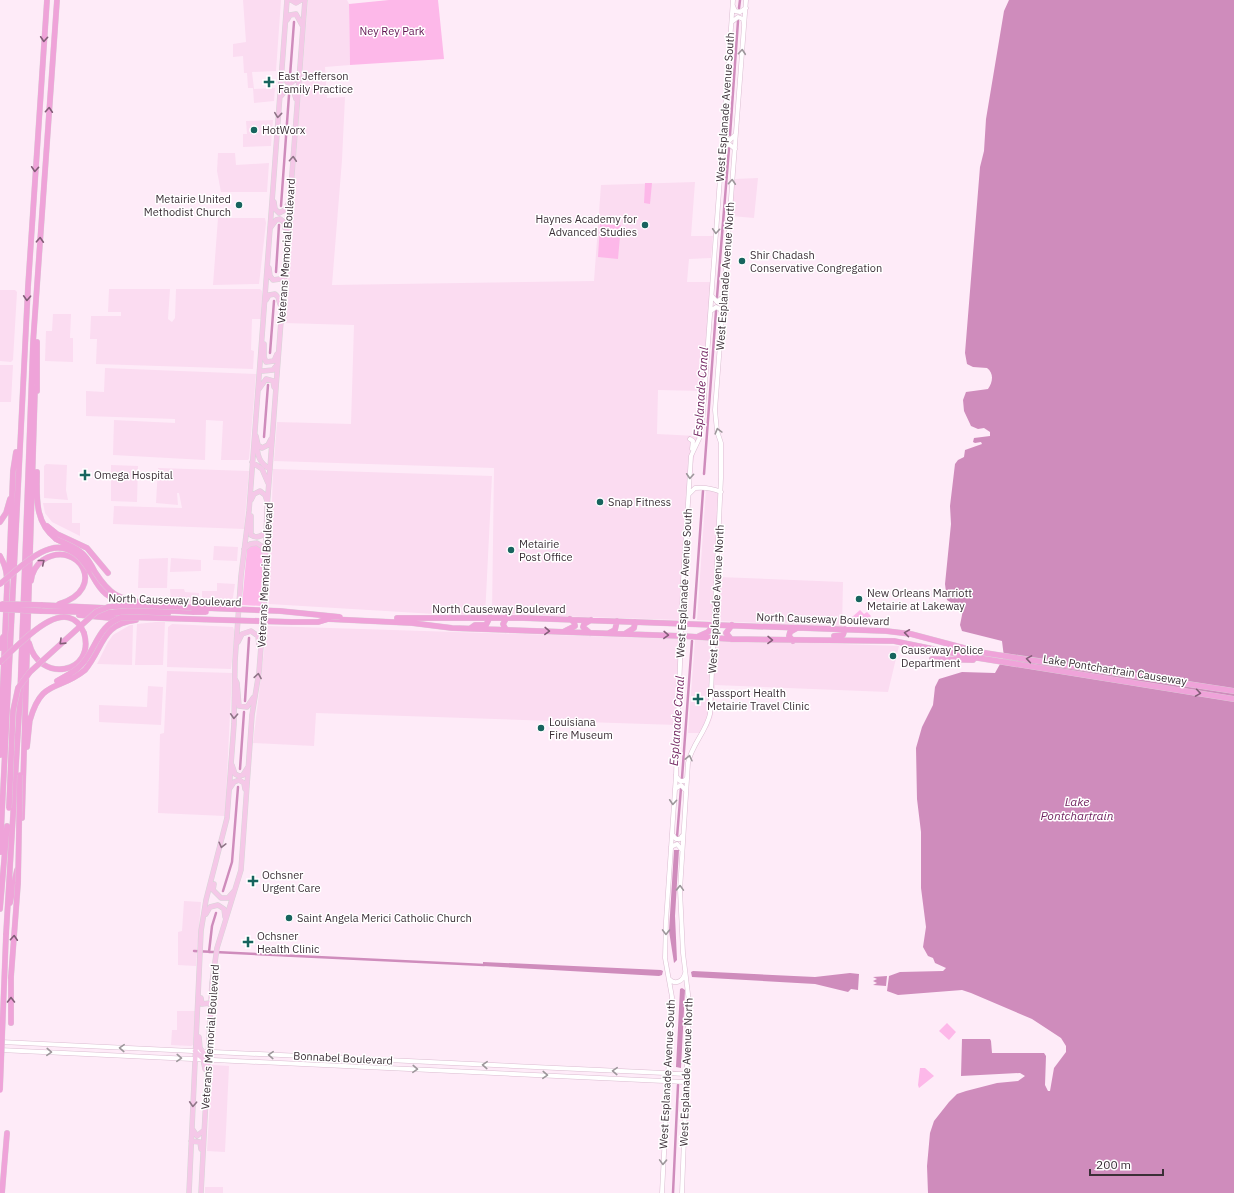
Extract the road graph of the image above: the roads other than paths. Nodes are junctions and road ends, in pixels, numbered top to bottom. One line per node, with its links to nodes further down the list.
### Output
1 (47, 0): 43 (highway, one-way to 43)
2 (57, 0): 29 (highway, one-way to 2)
3 (287, 0): 11 (main road, Veterans Memorial Boulevard)
4 (291, 0): 5 (main road)
5 (301, 0)
6 (305, 0): 14 (main road, Veterans Memorial Boulevard)
7 (733, 0): 9 (main road, West Esplanade Avenue South)
8 (746, 0): 10 (main road, West Esplanade Avenue North)
9 (733, 6): 10 (main road); 12 (main road, West Esplanade Avenue South)
10 (746, 8): 13 (main road, West Esplanade Avenue North)
11 (286, 21): 14 (main road); 15 (main road, Veterans Memorial Boulevard)
12 (732, 22): 13 (main road); 19 (main road, West Esplanade Avenue South)
13 (744, 24): 20 (main road, West Esplanade Avenue North, one-way to 13)
14 (303, 27): 16 (main road, Veterans Memorial Boulevard)
15 (282, 71): 16 (main road); 17 (main road, Veterans Memorial Boulevard)
16 (299, 71): 18 (main road, Veterans Memorial Boulevard)
17 (280, 97): 18 (main road); 23 (main road, Veterans Memorial Boulevard, one-way to 23)
18 (297, 103): 24 (main road, Veterans Memorial Boulevard, one-way to 18)
19 (724, 133): 20 (main road); 21 (main road, West Esplanade Avenue South)
20 (736, 135): 22 (main road, West Esplanade Avenue North)
21 (722, 149): 22 (main road); 30 (main road, West Esplanade Avenue South, one-way to 30)
22 (735, 150): 31 (main road, West Esplanade Avenue North, one-way to 22)
23 (273, 182): 24 (main road); 25 (main road, Veterans Memorial Boulevard)
24 (291, 189): 26 (main road, Veterans Memorial Boulevard)
25 (270, 231): 26 (main road); 27 (main road, Veterans Memorial Boulevard)
26 (287, 238): 28 (main road, Veterans Memorial Boulevard)
27 (267, 259): 28 (main road); 32 (main road, Veterans Memorial Boulevard)
28 (284, 273): 35 (main road, Veterans Memorial Boulevard)
29 (38, 279): 37 (highway); 115 (highway)
30 (712, 295): 31 (main road); 33 (main road, West Esplanade Avenue South)
31 (724, 297): 34 (main road, West Esplanade Avenue North)
32 (264, 308): 35 (main road); 36 (main road, Veterans Memorial Boulevard)
33 (710, 312): 34 (main road); 48 (main road, West Esplanade Avenue South)
34 (722, 314): 52 (main road, West Esplanade Avenue North, one-way to 34)
35 (280, 318): 38 (main road, Veterans Memorial Boulevard)
36 (262, 339): 38 (main road); 41 (main road, Veterans Memorial Boulevard)
37 (37, 340): 57 (highway); 66 (highway)
38 (279, 348): 39 (main road, Veterans Memorial Boulevard)
39 (278, 362): 40 (main road); 42 (main road, Veterans Memorial Boulevard)
40 (263, 372)
41 (257, 400): 42 (main road); 44 (main road, Veterans Memorial Boulevard)
42 (275, 400): 45 (main road, Veterans Memorial Boulevard)
43 (21, 416): 51 (highway); 133 (highway)
44 (255, 428): 46 (main road); 49 (main road, Veterans Memorial Boulevard)
45 (273, 434): 46 (main road); 50 (main road, Veterans Memorial Boulevard)
46 (257, 437): 50 (main road)
47 (690, 439): 48 (main road)
48 (692, 453): 53 (main road, West Esplanade Avenue South, one-way to 53)
49 (252, 462): 54 (main road); 56 (main road, Veterans Memorial Boulevard)
50 (270, 469): 54 (main road, Veterans Memorial Boulevard)
51 (13, 481): 58 (highway); 65 (highway)
52 (721, 492): 53 (main road); 88 (main road, West Esplanade Avenue North)
53 (689, 494): 87 (main road, West Esplanade Avenue South)
54 (268, 496): 55 (main road, Veterans Memorial Boulevard)
55 (268, 503): 56 (main road); 59 (main road, Veterans Memorial Boulevard)
56 (250, 509): 59 (main road); 60 (main road, Veterans Memorial Boulevard)
57 (39, 514): 62 (highway); 68 (highway, bridge)
58 (0, 522)
59 (267, 530): 63 (main road, Veterans Memorial Boulevard)
60 (244, 550): 63 (main road); 106 (main road, Veterans Memorial Boulevard)
61 (0, 556): 65 (highway)
62 (108, 573)
63 (267, 574): 110 (main road, Veterans Memorial Boulevard)
64 (0, 584): 68 (highway, bridge)
65 (8, 586): 85 (highway)
66 (29, 597): 70 (highway, one-way to 70); 99 (highway)
67 (0, 604): 70 (highway, North Causeway Boulevard, bridge)
68 (170, 605): 75 (highway, bridge); 137 (highway, one-way to 137, bridge)
69 (201, 605): 72 (highway)
70 (53, 608): 71 (highway, North Causeway Boulevard, bridge); 73 (highway, North Causeway Boulevard); 73 (highway)
71 (0, 609)
72 (149, 609): 73 (highway, North Causeway Boulevard); 74 (highway, North Causeway Boulevard)
73 (89, 612): 74 (highway, North Causeway Boulevard); 80 (highway)
74 (194, 613): 75 (highway, North Causeway Boulevard, bridge); 81 (highway, North Causeway Boulevard, bridge)
75 (340, 617): 78 (highway, North Causeway Boulevard)
76 (490, 617): 77 (highway, North Causeway Boulevard); 78 (highway, North Causeway Boulevard); 91 (highway)
77 (507, 617): 79 (highway, North Causeway Boulevard); 93 (highway)
78 (365, 619): 81 (highway, North Causeway Boulevard); 91 (highway, North Causeway Boulevard)
79 (570, 619): 82 (highway, North Causeway Boulevard); 94 (highway)
80 (136, 620): 83 (highway); 117 (highway)
81 (328, 620): 117 (highway, bridge)
82 (591, 620): 84 (highway, North Causeway Boulevard); 95 (highway)
83 (167, 621)
84 (617, 621): 86 (highway, North Causeway Boulevard); 96 (highway)
85 (6, 622): 105 (highway); 118 (highway)
86 (634, 622): 87 (highway, North Causeway Boulevard); 97 (highway)
87 (682, 624): 88 (highway, North Causeway Boulevard); 98 (main road, West Esplanade Avenue South)
88 (714, 625): 89 (highway, North Causeway Boulevard); 100 (highway); 101 (main road, West Esplanade Avenue North)
89 (732, 625): 90 (highway, North Causeway Boulevard); 102 (highway)
90 (797, 628): 92 (highway, North Causeway Boulevard); 104 (highway)
91 (471, 629): 93 (highway, North Causeway Boulevard)
92 (845, 629): 103 (highway); 107 (highway, North Causeway Boulevard, one-way to 92)
93 (506, 630): 94 (highway, North Causeway Boulevard, one-way to 94)
94 (563, 632): 95 (highway, North Causeway Boulevard)
95 (590, 633): 96 (highway, North Causeway Boulevard)
96 (609, 633): 97 (highway, North Causeway Boulevard)
97 (626, 634): 98 (highway, North Causeway Boulevard, one-way to 98)
98 (682, 636): 100 (highway, North Causeway Boulevard); 123 (main road, West Esplanade Avenue South)
99 (27, 637): 109 (highway, bridge); 122 (highway)
100 (697, 637): 101 (highway, North Causeway Boulevard)
101 (713, 638): 102 (highway, North Causeway Boulevard); 124 (main road, West Esplanade Avenue North, one-way to 101)
102 (731, 639): 104 (highway, North Causeway Boulevard, one-way to 104)
103 (811, 639): 104 (highway, North Causeway Boulevard); 107 (highway, North Causeway Boulevard)
104 (793, 641)
105 (0, 648)
106 (236, 649): 110 (main road); 111 (main road, Veterans Memorial Boulevard)
107 (994, 657): 108 (highway); 112 (highway, Lake Pontchartrain Causeway, one-way to 107); 114 (highway, Lake Pontchartrain Causeway, one-way to 114)
108 (932, 659)
109 (0, 662)
110 (260, 662): 113 (main road, Veterans Memorial Boulevard, one-way to 110)
111 (234, 677): 113 (main road); 120 (main road, Veterans Memorial Boulevard, one-way to 120)
112 (1234, 691)
113 (255, 694): 121 (main road, Veterans Memorial Boulevard)
114 (1234, 699)
115 (19, 705): 136 (highway); 144 (highway, one-way to 115, bridge)
116 (0, 716): 118 (highway)
117 (30, 720): 122 (highway)
118 (1, 728): 119 (highway)
119 (0, 755)
120 (231, 759): 121 (main road); 125 (main road, Veterans Memorial Boulevard)
121 (249, 765): 128 (main road, Veterans Memorial Boulevard)
122 (24, 769): 136 (highway)
123 (676, 775): 124 (main road); 126 (main road, West Esplanade Avenue South)
124 (687, 776): 127 (main road, West Esplanade Avenue North)
125 (229, 789): 128 (main road); 134 (main road, Veterans Memorial Boulevard, one-way to 134)
126 (675, 789): 127 (main road); 129 (main road, West Esplanade Avenue South, one-way to 129)
127 (686, 791): 130 (main road, West Esplanade Avenue North)
128 (246, 797): 135 (main road, Veterans Memorial Boulevard)
129 (672, 833): 130 (main road); 131 (main road, West Esplanade Avenue South)
130 (683, 834): 132 (main road, West Esplanade Avenue North)
131 (671, 847): 132 (main road); 141 (main road, West Esplanade Avenue South, one-way to 141)
132 (682, 850): 140 (main road, West Esplanade Avenue North, one-way to 132)
133 (0, 852)
134 (216, 868): 135 (main road); 138 (main road, Veterans Memorial Boulevard)
135 (239, 880): 139 (main road, Veterans Memorial Boulevard)
136 (8, 908): 166 (highway, bridge)
137 (0, 909)
138 (202, 923): 139 (main road); 142 (main road, Veterans Memorial Boulevard)
139 (222, 934): 143 (main road, Veterans Memorial Boulevard)
140 (685, 973): 141 (main road); 161 (main road, West Esplanade Avenue North)
141 (668, 978): 160 (main road, West Esplanade Avenue South)
142 (198, 990): 143 (main road); 145 (main road, Veterans Memorial Boulevard)
143 (210, 1003): 151 (main road, Veterans Memorial Boulevard)
144 (11, 1023)
145 (196, 1025): 149 (main road, Veterans Memorial Boulevard); 150 (main road)
146 (0, 1042): 148 (main road, Bonnabel Boulevard, one-way to 146)
147 (0, 1050): 153 (main road, Bonnabel Boulevard, one-way to 153)
148 (178, 1050): 149 (main road, Bonnabel Boulevard); 153 (main road)
149 (195, 1051): 150 (main road, Bonnabel Boulevard); 154 (main road, Veterans Memorial Boulevard); 155 (main road)
150 (202, 1052): 151 (main road, Bonnabel Boulevard); 155 (main road)
151 (208, 1052): 152 (main road, Bonnabel Boulevard); 155 (main road, Veterans Memorial Boulevard)
152 (255, 1054): 156 (main road); 159 (main road, Bonnabel Boulevard, one-way to 152)
153 (164, 1057): 154 (main road, Bonnabel Boulevard, one-way to 154)
154 (195, 1059): 155 (main road, Bonnabel Boulevard); 157 (main road, Veterans Memorial Boulevard)
155 (205, 1059): 156 (main road, Bonnabel Boulevard); 158 (main road); 165 (main road, Veterans Memorial Boulevard)
156 (234, 1060): 162 (main road, Bonnabel Boulevard, one-way to 162)
157 (195, 1067): 158 (main road); 167 (main road, Veterans Memorial Boulevard, one-way to 167)
158 (205, 1068): 165 (main road)
159 (636, 1072): 160 (main road, Bonnabel Boulevard); 162 (main road)
160 (668, 1073): 161 (main road, Bonnabel Boulevard); 163 (main road, West Esplanade Avenue South)
161 (686, 1074): 164 (main road, West Esplanade Avenue North)
162 (636, 1080): 163 (main road, Bonnabel Boulevard)
163 (667, 1081): 164 (main road, Bonnabel Boulevard); 177 (main road, West Esplanade Avenue South, one-way to 177)
164 (685, 1082): 178 (main road, West Esplanade Avenue North)
165 (206, 1086): 168 (main road, Veterans Memorial Boulevard)
166 (0, 1090)
167 (192, 1127): 168 (main road); 170 (main road, Veterans Memorial Boulevard)
168 (204, 1128): 172 (main road, Veterans Memorial Boulevard)
169 (7, 1133): 176 (highway)
170 (191, 1141): 171 (main road); 173 (main road, Veterans Memorial Boulevard)
171 (201, 1151): 172 (main road); 173 (main road)
172 (203, 1160): 175 (main road, Veterans Memorial Boulevard)
173 (190, 1163): 174 (main road, Veterans Memorial Boulevard)
174 (189, 1192)
175 (201, 1192)
176 (2, 1193)
177 (662, 1193)
178 (682, 1193)

